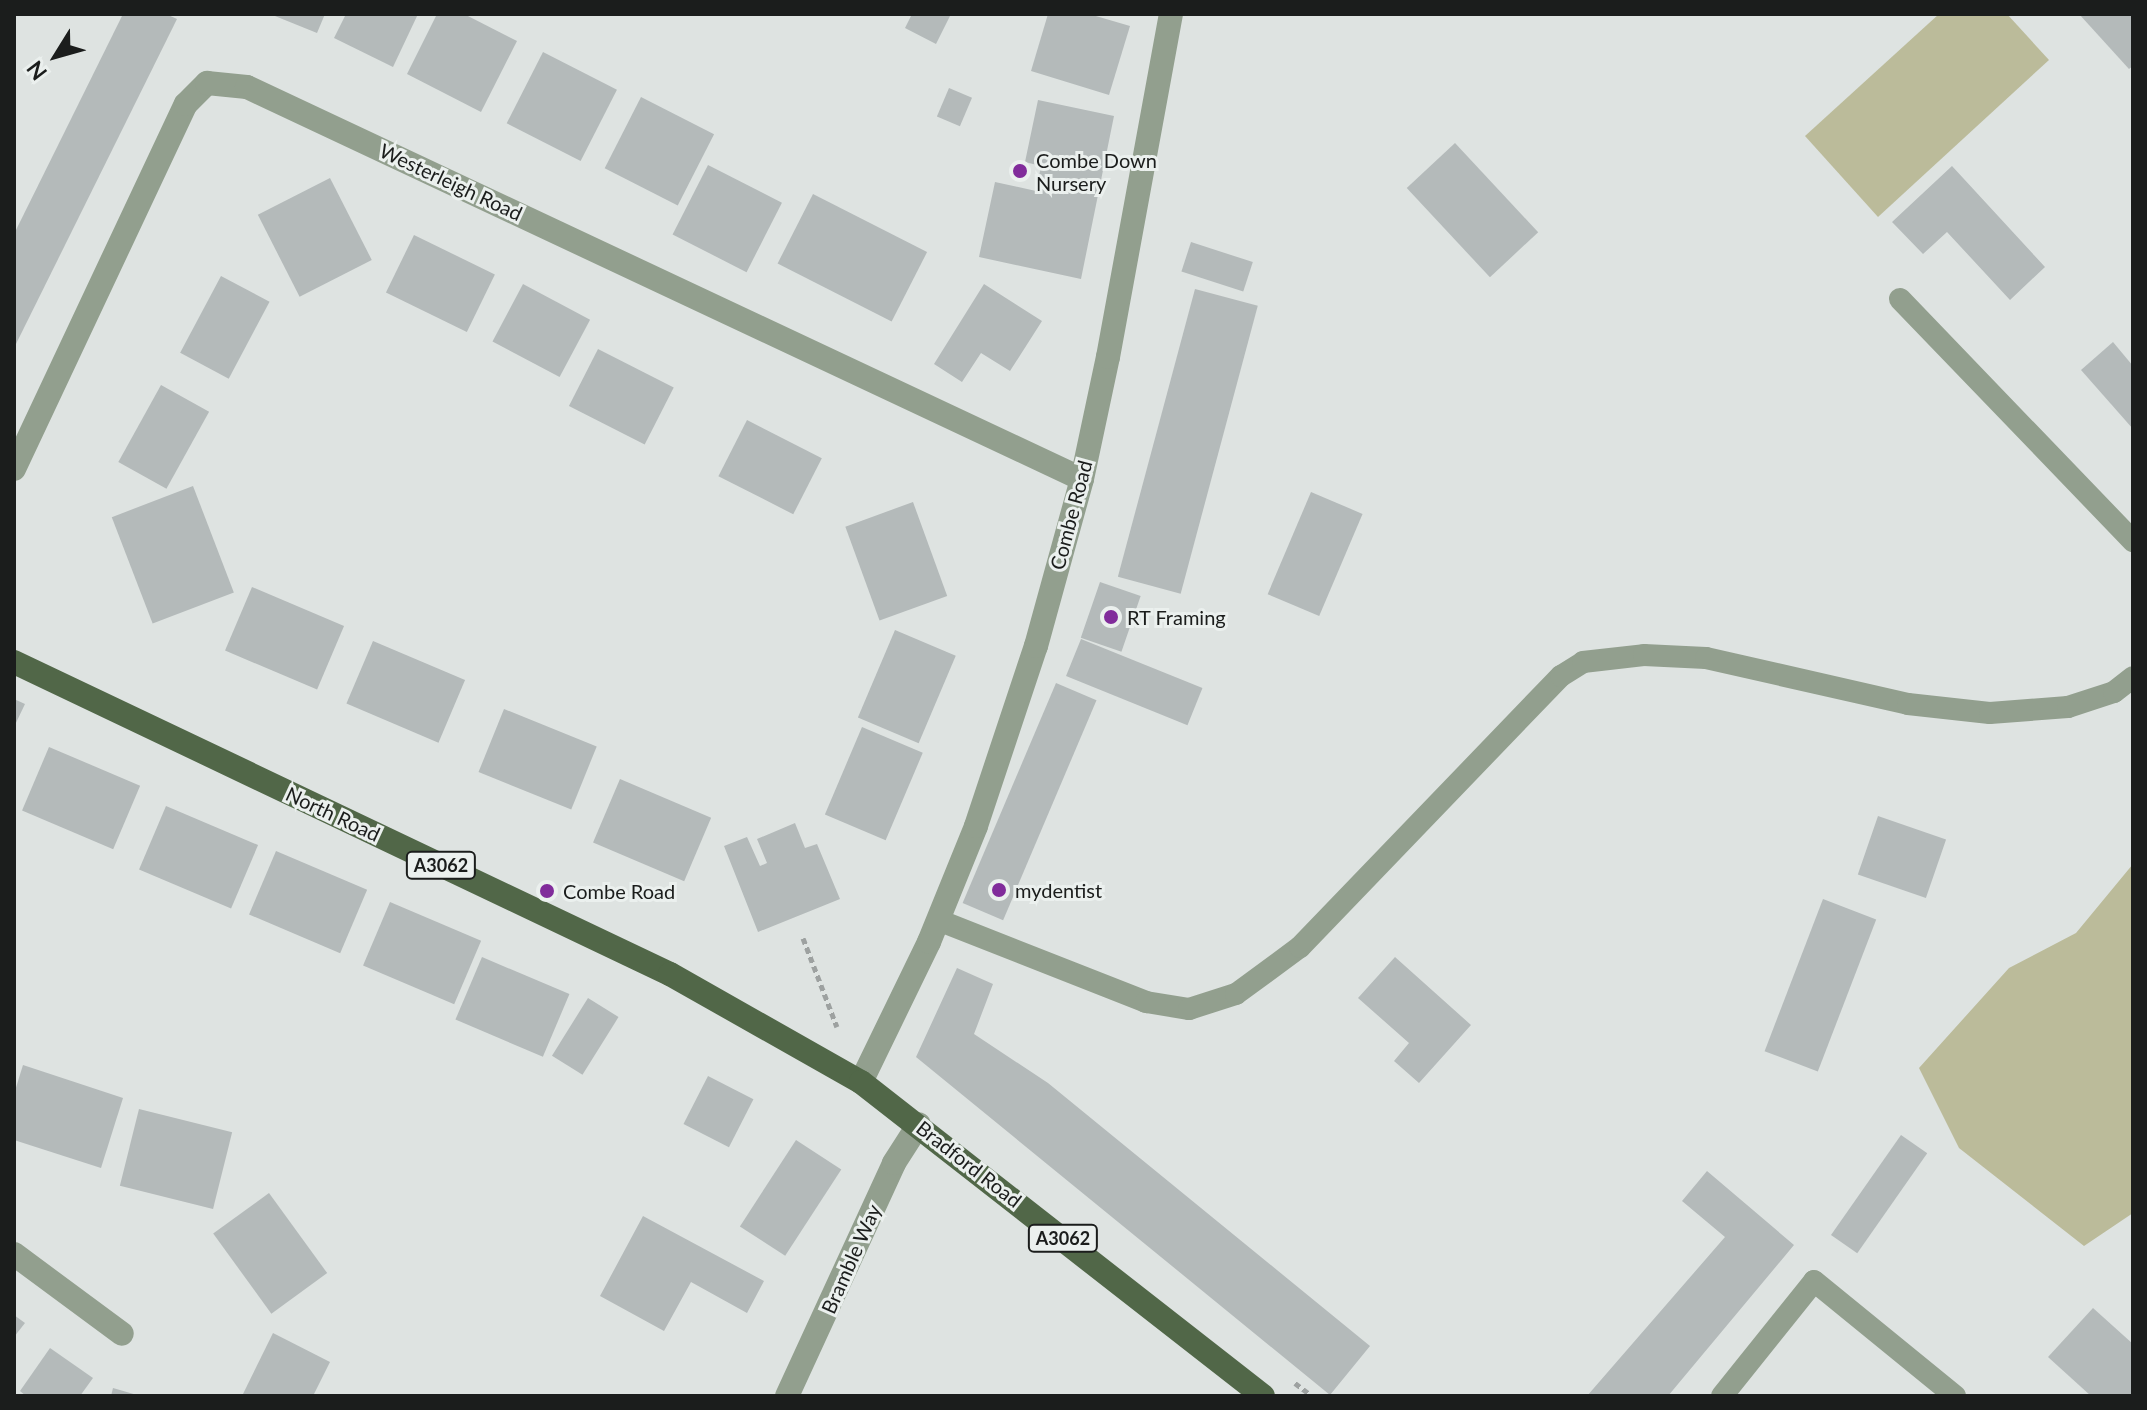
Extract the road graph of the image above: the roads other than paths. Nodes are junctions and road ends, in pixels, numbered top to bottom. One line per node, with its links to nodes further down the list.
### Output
1 (1171, 14): 4 (street, Combe Road)
2 (1900, 299): 5 (lane)
3 (14, 469): 4 (street, Westerleigh Road)
4 (1082, 479): 8 (street, Combe Road)
5 (2133, 541)
6 (14, 662): 9 (main road, North Road / A3062)
7 (2133, 677): 8 (lane)
8 (938, 920): 9 (street, Combe Road)
9 (861, 1082): 10 (main road, Bradford Road / A3062)
10 (919, 1124): 13 (street, Bramble Way); 14 (main road, Bradford Road / A3062)
11 (14, 1254): 12 (street)
12 (122, 1334)
13 (787, 1396)
14 (1263, 1396)
15 (1722, 1396): 16 (lane)
16 (1955, 1396)

